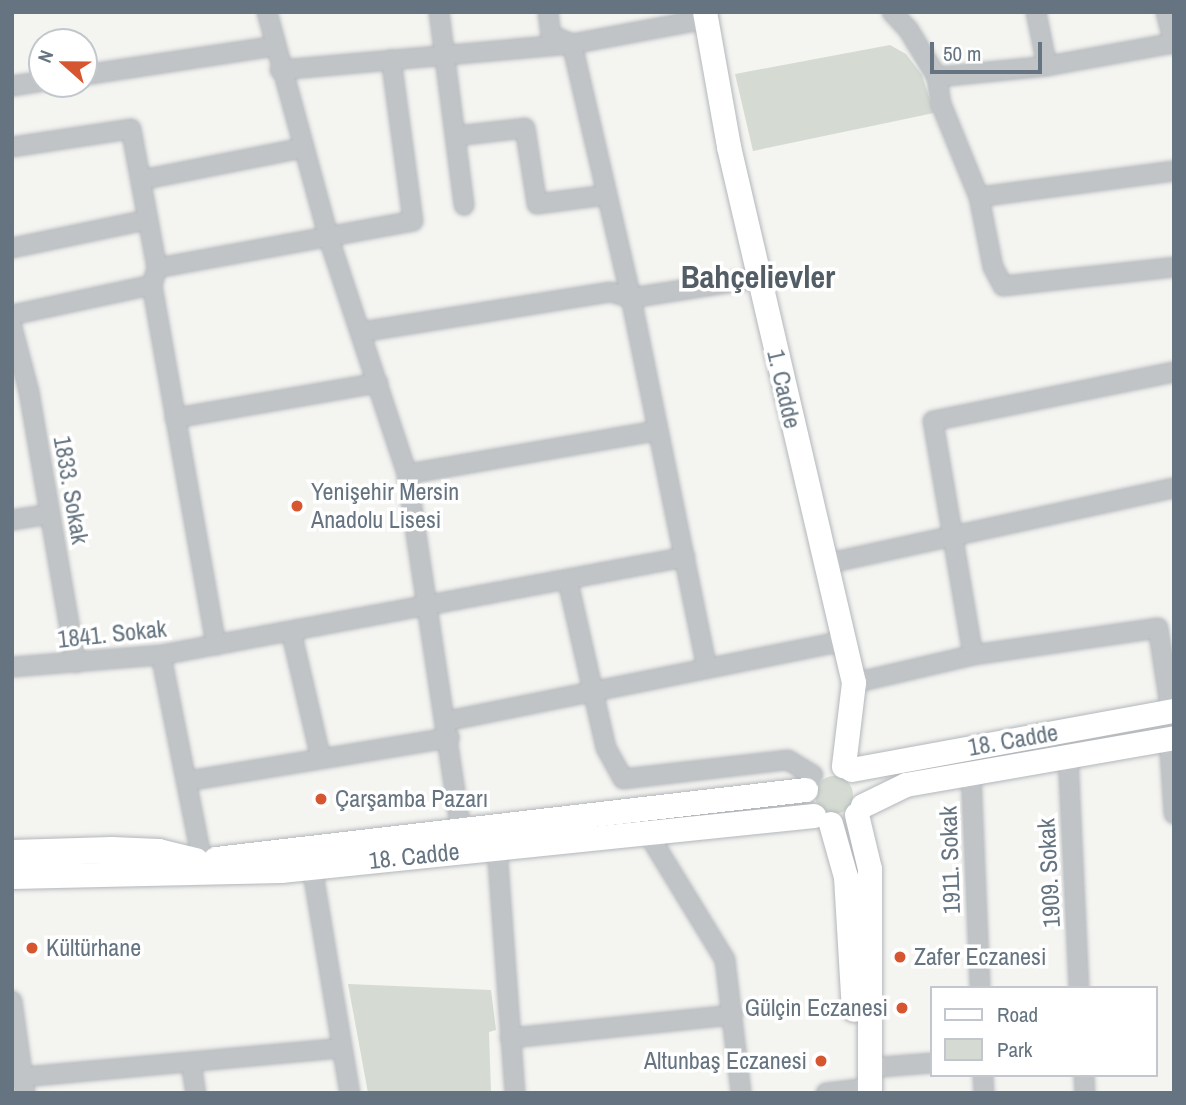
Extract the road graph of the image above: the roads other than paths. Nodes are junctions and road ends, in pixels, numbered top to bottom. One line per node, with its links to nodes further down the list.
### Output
1 (267, 12): 10 (street)
2 (439, 12): 11 (street)
3 (548, 12): 9 (street)
4 (892, 12): 16 (street)
5 (1036, 12): 13 (street)
6 (1166, 12): 8 (street)
7 (705, 15): 9 (street); 30 (street, 1. Cadde)
8 (1174, 43): 13 (street)
9 (572, 44): 11 (street); 22 (street)
10 (275, 46): 14 (street); 15 (street)
11 (443, 54): 12 (street); 17 (street)
12 (391, 59): 14 (street); 26 (street)
13 (1047, 66): 16 (street)
14 (280, 70): 19 (street)
15 (98, 73)
16 (937, 77): 23 (street)
17 (456, 136): 22 (street); 24 (street)
18 (12, 147): 21 (street)
19 (302, 148): 21 (street); 26 (street)
20 (1174, 171): 23 (street)
21 (141, 180): 25 (street)
22 (606, 195): 31 (street)
23 (979, 197): 28 (street)
24 (464, 205)
25 (146, 220): 27 (street); 29 (street)
26 (329, 239): 29 (street); 34 (street)
27 (12, 248)
28 (1174, 267)
29 (155, 276): 32 (street); 37 (street)
30 (759, 278): 31 (street); 45 (street, 1. Cadde)
31 (631, 298): 34 (street); 38 (street)
32 (12, 315)
33 (12, 327): 41 (street, 1833. Sokak)
34 (361, 332): 36 (street)
35 (1174, 372): 43 (street)
36 (379, 383): 37 (street); 39 (street)
37 (175, 418): 50 (street)
38 (657, 431): 39 (street); 44 (street)
39 (407, 474): 47 (street)
40 (1174, 488): 43 (street)
41 (50, 514): 42 (street); 53 (street, 1833. Sokak)
42 (12, 520)
43 (952, 537): 45 (street); 52 (street)
44 (685, 557): 46 (street, 1841. Sokak); 55 (street)
45 (825, 564): 49 (street, 1. Cadde)
46 (568, 582): 47 (street, 1841. Sokak); 57 (street)
47 (425, 606): 48 (street, 1841. Sokak); 59 (street)
48 (291, 631): 50 (street, 1841. Sokak); 62 (street)
49 (843, 641): 55 (street); 56 (street, 1. Cadde)
50 (216, 645): 51 (street, 1841. Sokak)
51 (161, 655): 53 (street, 1841. Sokak); 65 (street)
52 (973, 655): 56 (street); 58 (street)
53 (76, 663): 54 (street, 1841. Sokak)
54 (12, 667)
55 (707, 668): 57 (street)
56 (854, 683): 63 (street, 1. Cadde)
57 (592, 692): 59 (street); 66 (street)
58 (1172, 711): 63 (street, 18. Cadde)
59 (448, 730): 62 (street); 70 (street)
60 (1172, 738): 61 (street, 18. Cadde); 68 (street)
61 (1068, 755): 64 (street, 18. Cadde); 81 (street, 1909. Sokak)
62 (321, 759): 65 (street)
63 (848, 768): 66 (street); 67 (street)
64 (971, 772): 67 (street, 18. Cadde); 80 (street, 1911. Sokak)
65 (188, 781): 74 (street)
66 (809, 782): 69 (street); 70 (street, 18. Cadde)
67 (860, 811): 69 (street); 89 (street)
68 (1174, 814)
69 (823, 820): 71 (street, 18. Cadde); 89 (street)
70 (461, 830): 74 (street, 18. Cadde)
71 (647, 832): 72 (street, 18. Cadde); 83 (street)
72 (497, 848): 76 (street, 18. Cadde); 84 (street)
73 (12, 853): 74 (main road)
74 (199, 861): 75 (street, 18. Cadde)
75 (12, 865)
76 (312, 867): 77 (street, 18. Cadde); 85 (street)
77 (281, 871): 78 (street, 18. Cadde); 79 (street)
78 (12, 877)
79 (12, 891)
80 (979, 986)
81 (1079, 986)
82 (12, 1001): 88 (street)
83 (733, 1015): 84 (street); 93 (street)
84 (510, 1038): 92 (street)
85 (341, 1048): 86 (street); 91 (street)
86 (191, 1063): 88 (street); 90 (street)
87 (930, 1064): 89 (street)
88 (24, 1085)
89 (864, 1085): 94 (street)
90 (196, 1093)
91 (350, 1093)
92 (515, 1093)
93 (741, 1093)
94 (826, 1093)

